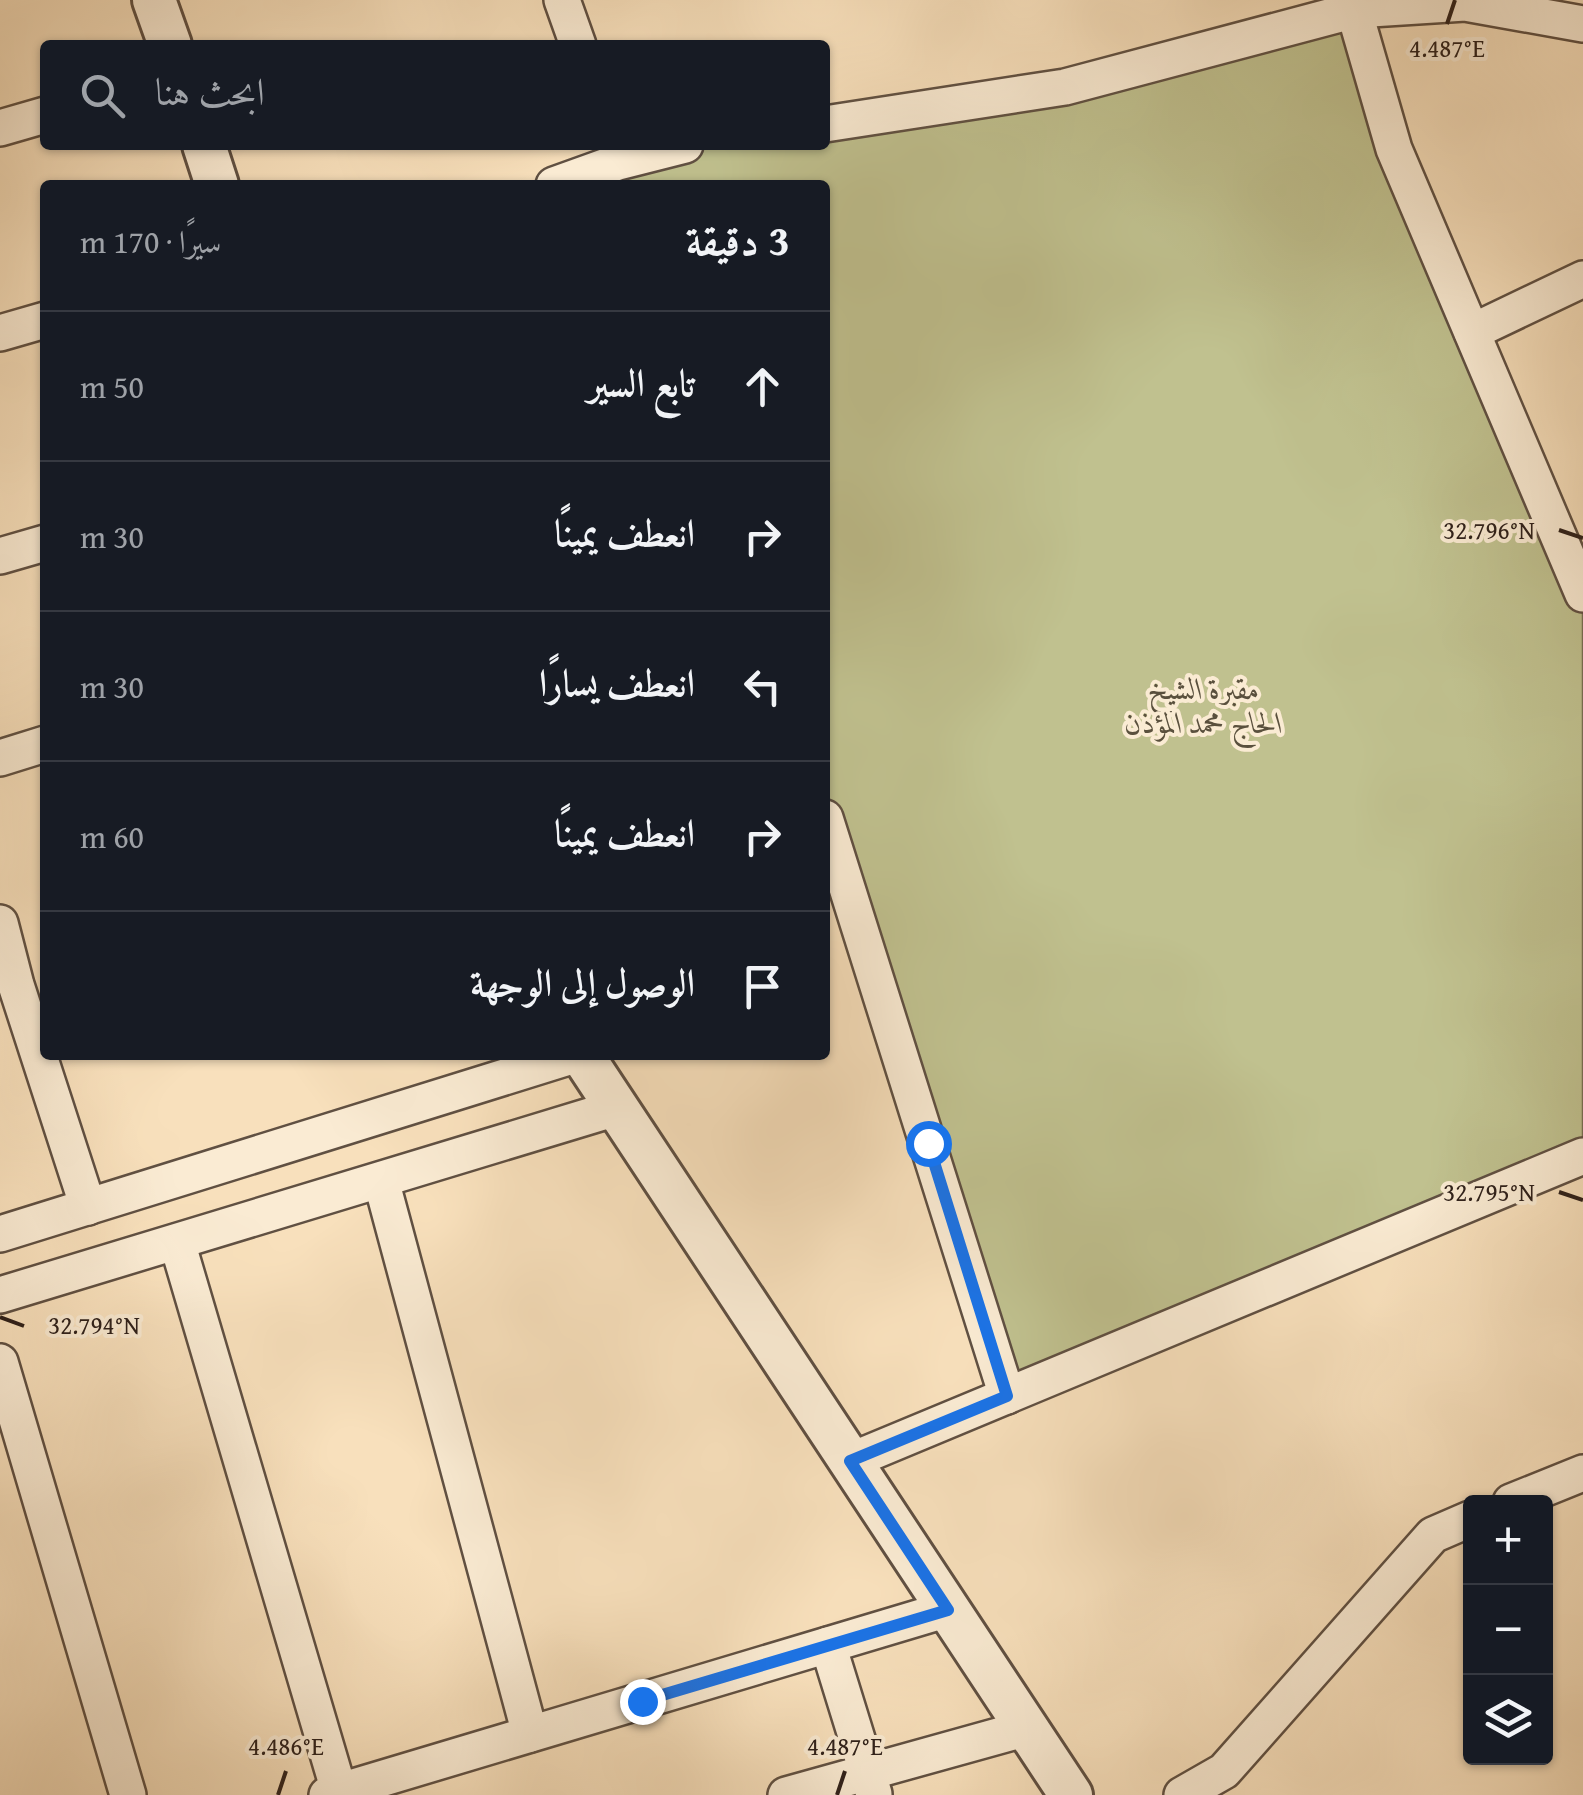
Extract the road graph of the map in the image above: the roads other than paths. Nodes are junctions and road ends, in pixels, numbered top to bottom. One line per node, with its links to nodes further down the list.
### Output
1 (154, 0): 5 (street)
2 (562, 0): 6 (street)
3 (1353, 5): 4 (street); 8 (street); 17 (street)
4 (1583, 24)
5 (168, 40)
6 (576, 40)
7 (40, 116): 9 (street)
8 (830, 123)
9 (0, 128)
10 (206, 150): 13 (street)
11 (667, 150): 12 (street)
12 (618, 164): 14 (street)
13 (215, 180)
14 (569, 180)
15 (1583, 279): 17 (street)
16 (40, 321): 18 (street)
17 (1472, 332): 19 (street)
18 (0, 333)
19 (1568, 515): 22 (street)
20 (40, 544): 21 (street)
21 (0, 556)
22 (1583, 594)
23 (40, 746): 24 (street)
24 (0, 758)
25 (830, 834): 40 (street)
26 (0, 923): 27 (street)
27 (21, 983): 28 (street)
28 (40, 1047)
29 (44, 1060): 35 (street)
30 (562, 1060): 35 (street)
31 (582, 1060): 32 (street)
32 (616, 1108): 34 (street); 41 (street)
33 (1583, 1156): 40 (street)
34 (381, 1180): 37 (street); 48 (street)
35 (88, 1207): 36 (street)
36 (0, 1234)
37 (177, 1242): 38 (street); 50 (street)
38 (0, 1295)
39 (0, 1362): 51 (street)
40 (1007, 1396): 41 (street)
41 (850, 1461): 45 (street)
42 (1583, 1473): 43 (street)
43 (1528, 1495)
44 (1463, 1522): 54 (street)
45 (948, 1610): 46 (street); 47 (street)
46 (828, 1646): 48 (street); 49 (street)
47 (1027, 1728): 49 (street); 53 (street)
48 (530, 1734): 50 (street)
49 (871, 1784): 52 (street)
50 (333, 1793)
51 (128, 1795)
52 (786, 1795)
53 (1072, 1795)
54 (1182, 1795)

